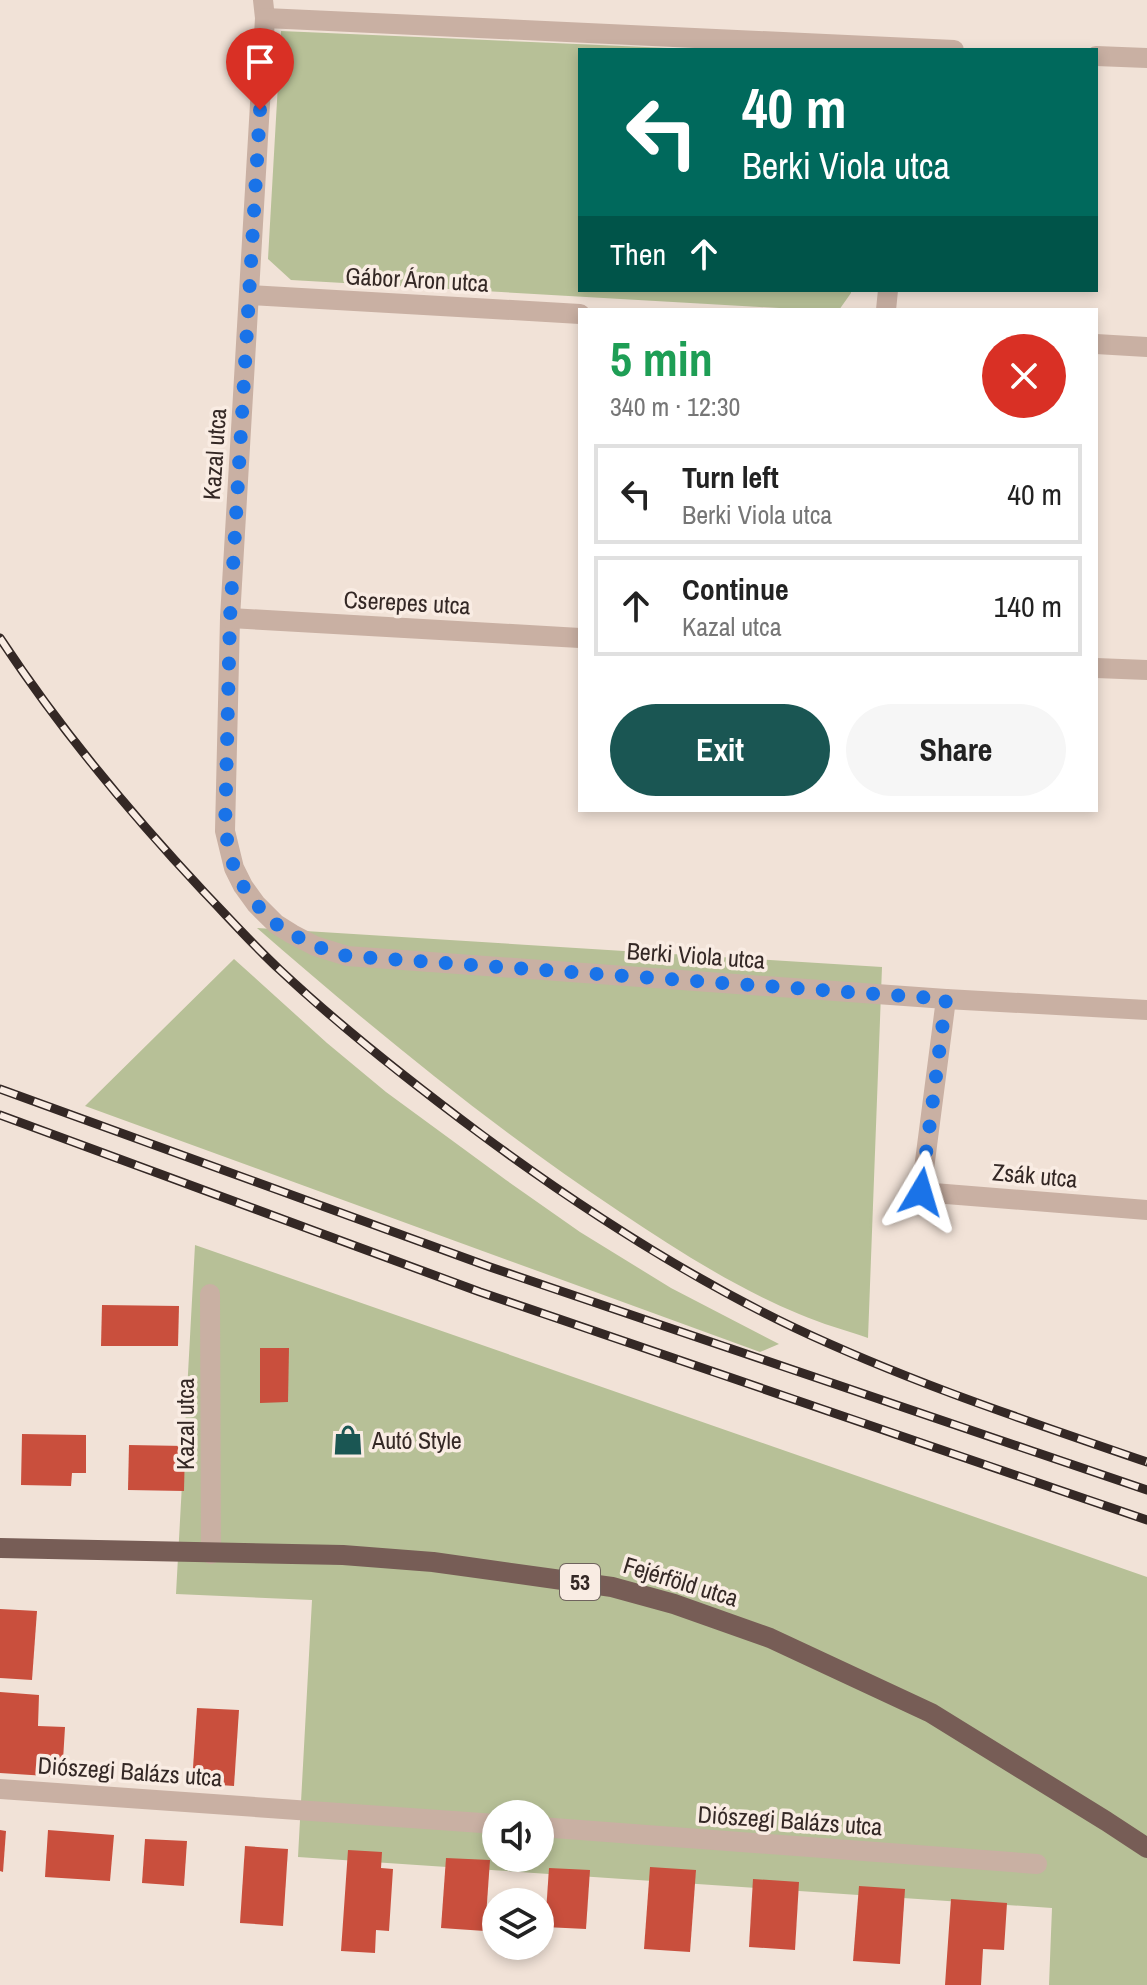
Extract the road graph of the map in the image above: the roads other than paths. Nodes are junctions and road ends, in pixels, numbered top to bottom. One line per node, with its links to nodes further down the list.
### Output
1 (264, 9): 2 (street); 5 (street, Kazal utca)
2 (890, 48)
3 (1098, 56): 4 (street)
4 (1147, 58)
5 (250, 295): 6 (street, Gábor Áron utca); 9 (street, Kazal utca)
6 (578, 314)
7 (1098, 344): 8 (street)
8 (1147, 347)
9 (230, 618): 10 (street, Cserepes utca); 13 (street, Kazal utca)
10 (578, 638)
11 (1098, 668): 12 (street)
12 (1147, 670)
13 (256, 904): 14 (street, Berki Viola utca)
14 (946, 999): 15 (street, Berki Viola utca); 16 (street, Zsák utca)
15 (1147, 1010)
16 (1147, 1210)
17 (210, 1294): 19 (street, Kazal utca)
18 (0, 1548): 19 (main road, Fejérföld utca / 53)
19 (211, 1554): 23 (main road, Fejérföld utca / 53)
20 (0, 1789): 21 (street, Diószegi Balázs utca)
21 (482, 1823)
22 (554, 1828): 24 (street, Diószegi Balázs utca)
23 (1147, 1848)
24 (1037, 1864)

